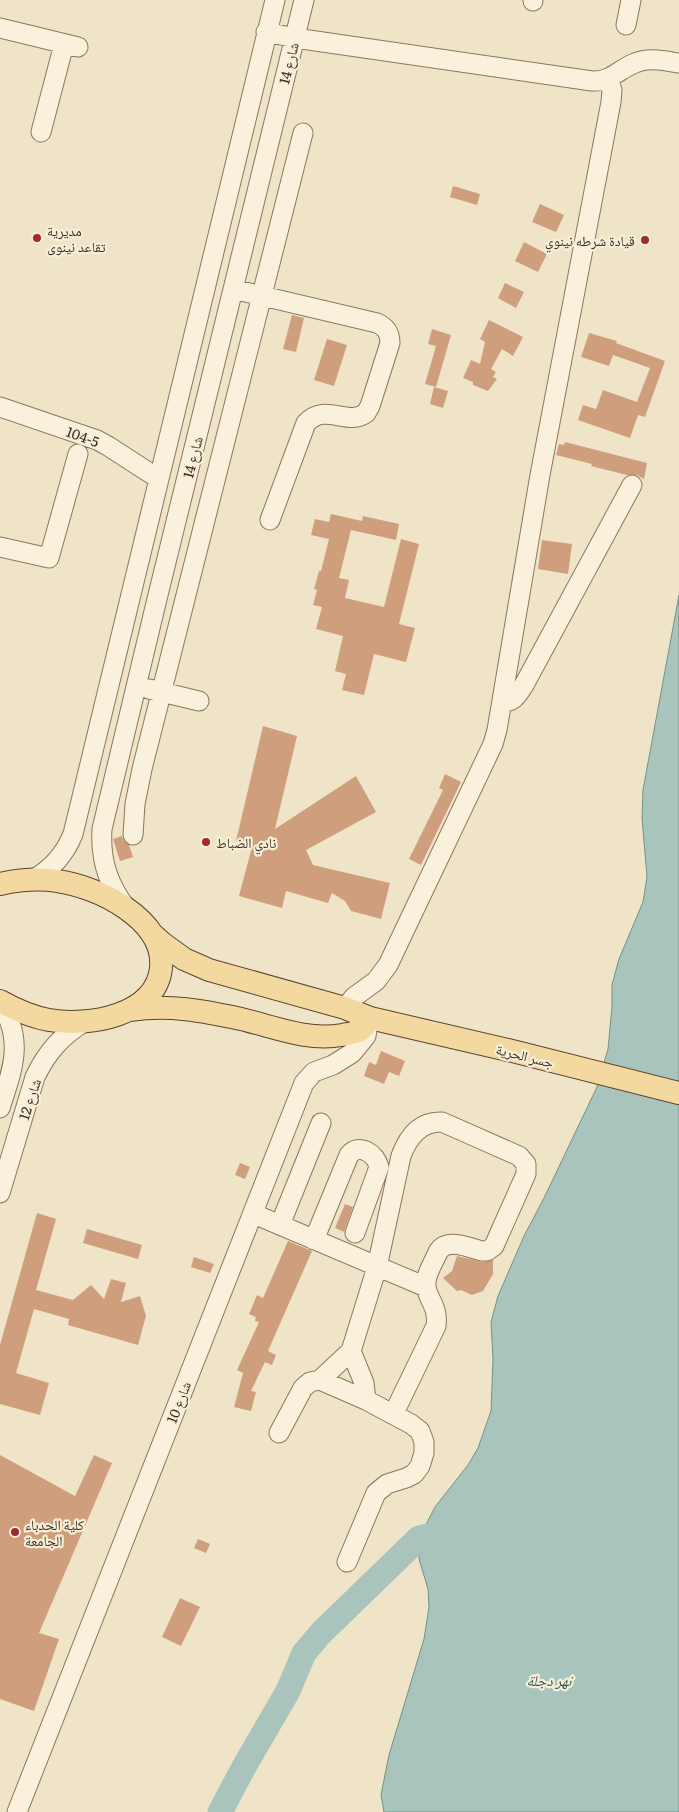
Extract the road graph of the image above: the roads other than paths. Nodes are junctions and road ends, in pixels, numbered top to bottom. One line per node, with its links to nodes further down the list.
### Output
1 (275, 0): 6 (street, شارع 14)
2 (304, 0): 7 (street, شارع 14)
3 (631, 0): 4 (street)
4 (626, 24)
5 (0, 28): 10 (street)
6 (266, 32): 7 (street); 16 (street, شارع 14)
7 (295, 38): 9 (street); 12 (street, شارع 14)
8 (679, 63): 9 (street)
9 (608, 79): 25 (street)
10 (42, 132)
11 (303, 133): 13 (street)
12 (233, 289): 13 (street); 20 (street, شارع 14)
13 (261, 295): 18 (street); 21 (street)
14 (0, 408): 16 (street, 104-5)
15 (78, 454): 19 (street)
16 (159, 479): 29 (street, شارع 14)
17 (632, 485): 25 (street)
18 (270, 520)
19 (0, 547)
20 (157, 599): 21 (street); 22 (street, شارع 14)
21 (183, 604): 23 (street)
22 (136, 686): 23 (street); 26 (street, شارع 14)
23 (162, 692): 24 (street); 27 (street)
24 (199, 701)
25 (503, 702): 34 (street)
26 (108, 800): 27 (street); 31 (street, شارع 14)
27 (135, 804): 28 (street)
28 (132, 835)
29 (34, 879): 30 (main road); 31 (main road)
30 (0, 884)
31 (128, 910): 32 (main road)
32 (152, 934): 34 (main road, جسر الحرية); 35 (main road)
33 (0, 1002): 37 (main road); 39 (street, شارع 12)
34 (345, 1008): 36 (main road, جسر الحرية)
35 (127, 1010): 36 (main road); 37 (main road)
36 (370, 1018): 38 (main road, جسر الحرية); 41 (street, شارع 10)
37 (86, 1021): 42 (street, شارع 12)
38 (679, 1093)
39 (0, 1108)
40 (320, 1123): 44 (street)
41 (274, 1157): 43 (street); 56 (street, شارع 10)
42 (0, 1193)
43 (262, 1217): 44 (street); 48 (street)
44 (280, 1225): 46 (street)
45 (356, 1233): 46 (street)
46 (314, 1240): 47 (street)
47 (377, 1267): 49 (street); 49 (street); 50 (street)
48 (242, 1268)
49 (426, 1287): 53 (street)
50 (352, 1351): 51 (street); 52 (street)
51 (320, 1380): 52 (street); 54 (street)
52 (366, 1400): 53 (street)
53 (394, 1414): 55 (street)
54 (279, 1433)
55 (347, 1562)
56 (17, 1812)

